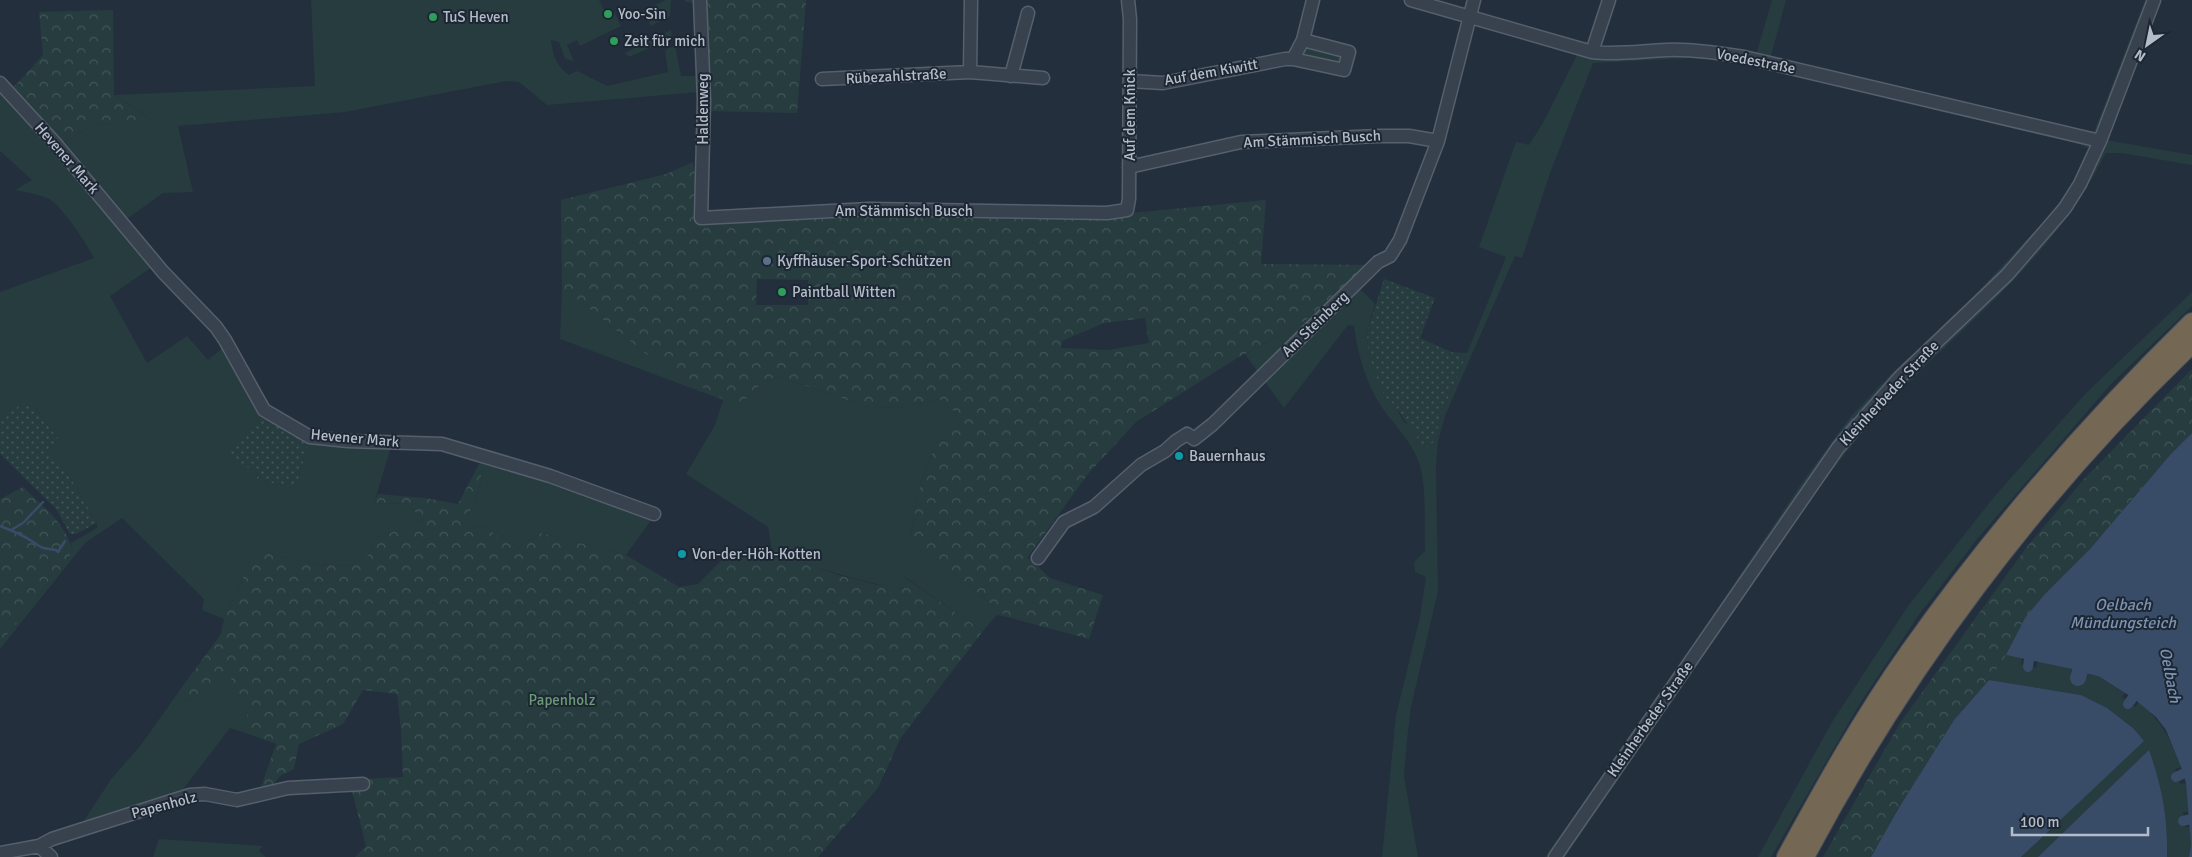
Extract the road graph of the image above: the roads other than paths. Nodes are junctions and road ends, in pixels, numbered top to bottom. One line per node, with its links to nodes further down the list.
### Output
1 (700, 0): 24 (street, Haldenweg)
2 (971, 0): 14 (street)
3 (1128, 0): 18 (street, Auf dem Knick)
4 (1313, 0): 11 (street)
5 (1411, 0): 10 (street, Voedestraße)
6 (1474, 0): 10 (street, Am Steinberg)
7 (1609, 0): 12 (street)
8 (2154, 0): 21 (street, Kleinherbeder Straße)
9 (1028, 13): 15 (street)
10 (1469, 17): 12 (street, Voedestraße); 20 (street, Am Steinberg)
11 (1303, 40): 13 (street); 13 (street, Auf dem Kiwitt)
12 (1592, 52): 21 (street, Voedestraße)
13 (1293, 59): 18 (street, Auf dem Kiwitt)
14 (970, 72): 15 (street, Rübezahlstraße); 17 (street, Rübezahlstraße)
15 (1011, 76): 16 (street, Rübezahlstraße)
16 (1043, 78)
17 (822, 79)
18 (1130, 81): 22 (street, Auf dem Knick)
19 (0, 83): 27 (street, Hevener Mark)
20 (1438, 141): 22 (street, Am Stämmisch Busch); 28 (street, Am Steinberg)
21 (2100, 141): 33 (street, Kleinherbeder Straße)
22 (1129, 167): 23 (street, Auf dem Knick)
23 (1107, 214): 24 (street, Am Stämmisch Busch)
24 (701, 218)
25 (2192, 322): 34 (highway)
26 (2192, 344): 35 (highway)
27 (654, 514)
28 (1038, 558)
29 (363, 784): 30 (street, Papenholz)
30 (39, 846): 31 (street, Papenholz); 32 (street)
31 (0, 853)
32 (51, 857)
33 (1555, 857)
34 (1786, 857)
35 (1804, 857)

